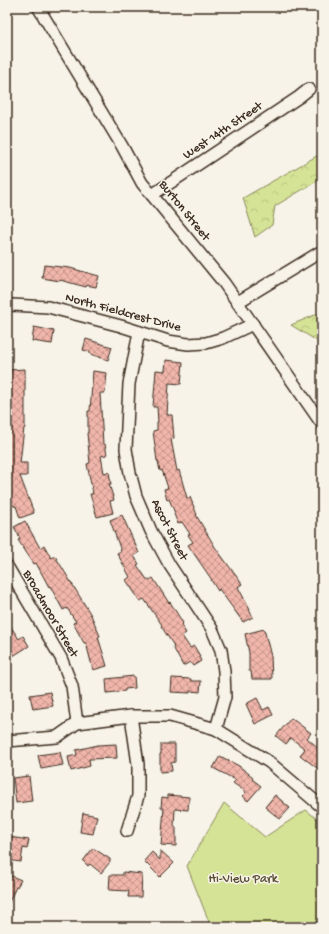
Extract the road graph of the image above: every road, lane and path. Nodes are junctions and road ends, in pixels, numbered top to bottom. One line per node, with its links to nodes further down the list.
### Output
1 (38, 7): 3 (street, Burton Street)
2 (309, 89): 3 (street, West 14th Street)
3 (152, 195): 5 (street, Burton Street)
4 (322, 251): 5 (street)
5 (238, 302): 7 (street, Burton Street)
6 (7, 306): 8 (street, North Fieldcrest Drive)
7 (252, 324): 8 (street, North Fieldcrest Drive); 9 (street, Burton Street)
8 (139, 332): 13 (street, Ascot Street)
9 (322, 424)
10 (7, 566): 12 (street, Broadmoor Street)
11 (131, 716): 12 (street); 13 (street); 16 (street)
12 (77, 723): 14 (street)
13 (216, 729): 15 (street)
14 (7, 741)
15 (322, 807)
16 (127, 831)

